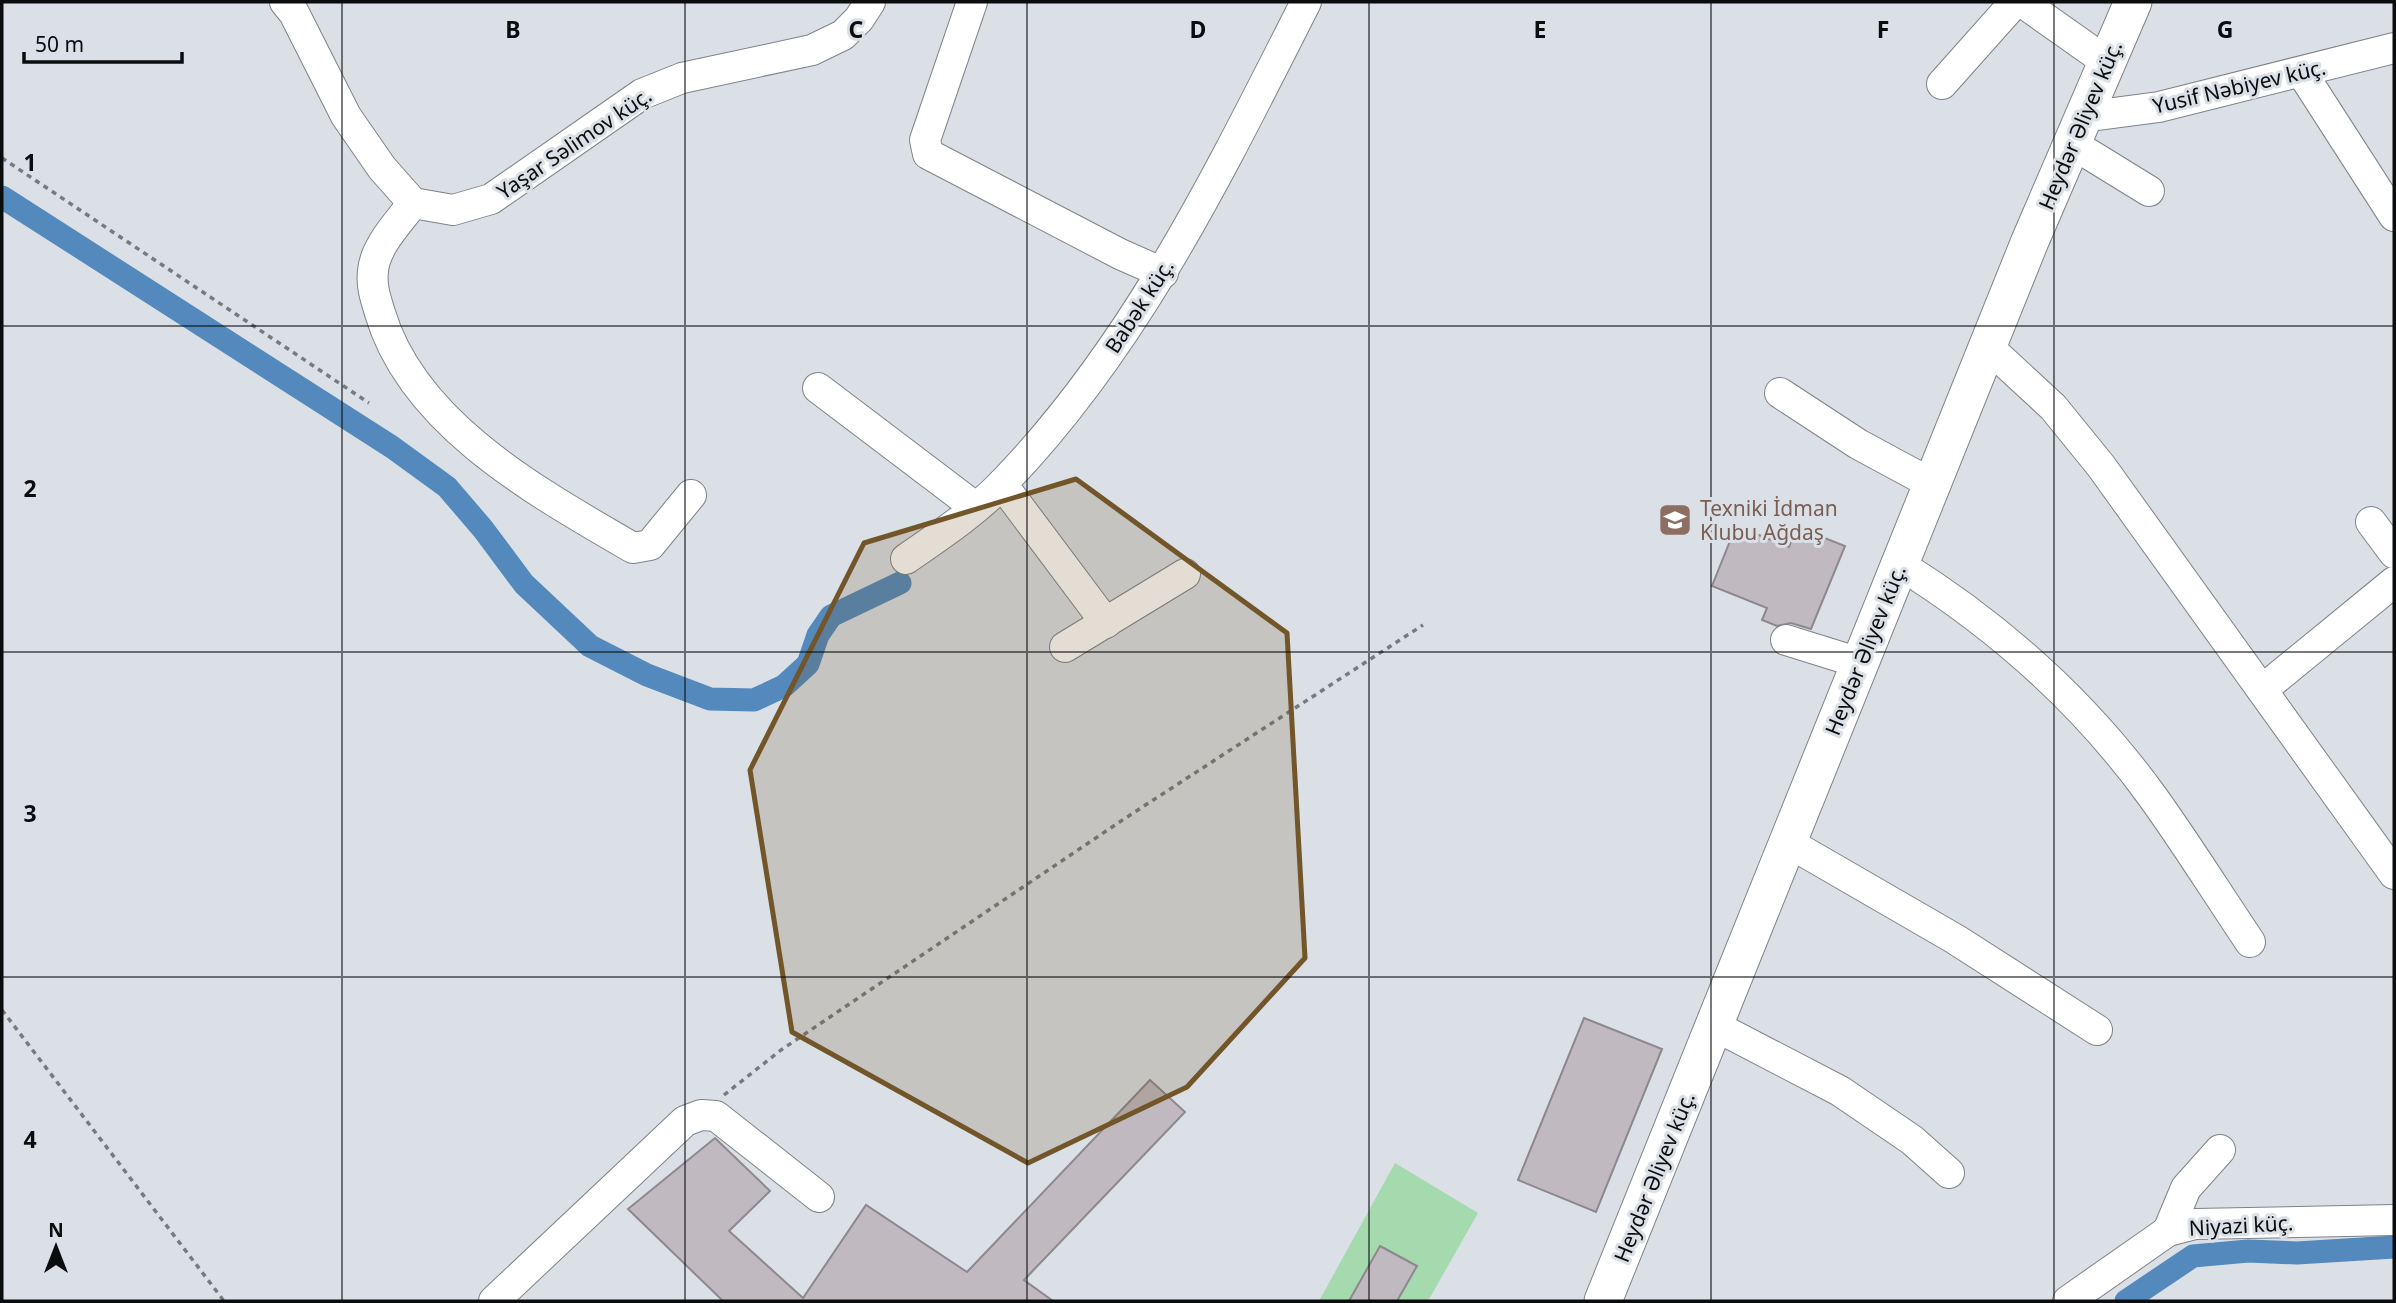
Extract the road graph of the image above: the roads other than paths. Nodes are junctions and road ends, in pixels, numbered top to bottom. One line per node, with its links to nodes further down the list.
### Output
1 (285, 2): 14 (street)
2 (870, 2): 14 (street, Yaşar Səlimov küç.)
3 (972, 2): 16 (street)
4 (1306, 2): 16 (street, Babək küç.)
5 (2015, 2): 11 (street)
6 (2022, 2): 9 (street)
7 (2133, 2): 9 (main road, Heydər Əliyev küç.)
8 (2394, 48): 10 (street, Yusif Nəbiyev küç.)
9 (2107, 62): 12 (main road, Heydər Əliyev küç.)
10 (2302, 73): 12 (street, Yusif Nəbiyev küç.); 15 (street)
11 (1942, 84)
12 (2077, 130): 13 (street); 17 (main road, Heydər Əliyev küç.)
13 (2150, 191)
14 (413, 203): 22 (street)
15 (2394, 216)
16 (1163, 273): 20 (street, Babək küç.)
17 (1987, 346): 21 (main road, Heydər Əliyev küç.); 34 (street)
18 (818, 388): 23 (street)
19 (1780, 393): 21 (street)
20 (1002, 484): 23 (street, Babək küç.); 30 (street)
21 (1932, 484): 27 (main road, Heydər Əliyev küç.)
22 (691, 495)
23 (975, 508): 26 (street, Babək küç.)
24 (2371, 522): 25 (street)
25 (2394, 553)
26 (906, 559)
27 (1899, 564): 33 (main road, Heydər Əliyev küç.); 37 (street)
28 (1185, 574): 30 (street)
29 (2394, 582): 34 (street)
30 (1106, 623): 32 (street)
31 (1786, 640): 33 (street)
32 (1065, 648)
33 (1860, 663): 35 (main road, Heydər Əliyev küç.)
34 (2262, 690): 36 (street)
35 (1789, 843): 38 (main road, Heydər Əliyev küç.); 39 (street)
36 (2394, 874)
37 (2250, 942)
38 (1715, 1026): 41 (street); 46 (main road, Heydər Əliyev küç.)
39 (2097, 1030)
40 (2220, 1150): 44 (street)
41 (1949, 1173)
42 (819, 1197): 45 (street)
43 (2394, 1220): 44 (street, Niyazi küç.)
44 (2168, 1231): 47 (street, Niyazi küç.)
45 (494, 1301)
46 (1603, 1301)
47 (2068, 1301)

